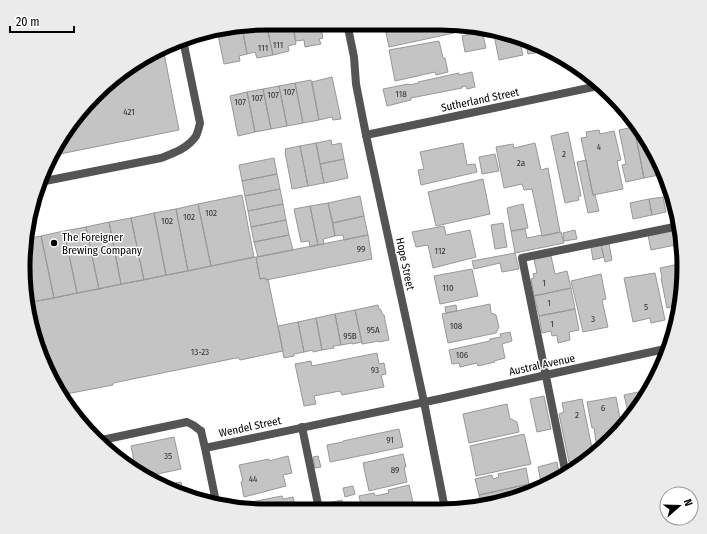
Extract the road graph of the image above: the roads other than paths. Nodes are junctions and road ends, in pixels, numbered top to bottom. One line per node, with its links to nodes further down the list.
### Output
1 (348, 30): 4 (street, Hope Street)
2 (184, 45): 5 (street)
3 (594, 87): 4 (street, Sutherland Street)
4 (366, 135): 9 (street, Hope Street)
5 (46, 181)
6 (673, 227): 8 (street)
7 (662, 350): 8 (street, Austral Avenue)
8 (546, 375): 9 (street, Austral Avenue); 13 (street)
9 (424, 402): 10 (street, Wendel Street); 16 (street, Hope Street)
10 (302, 427): 12 (street, Wendel Street); 15 (street)
11 (104, 439): 12 (street)
12 (205, 448): 14 (street)
13 (565, 468)
14 (215, 498)
15 (318, 504)
16 (444, 504)

